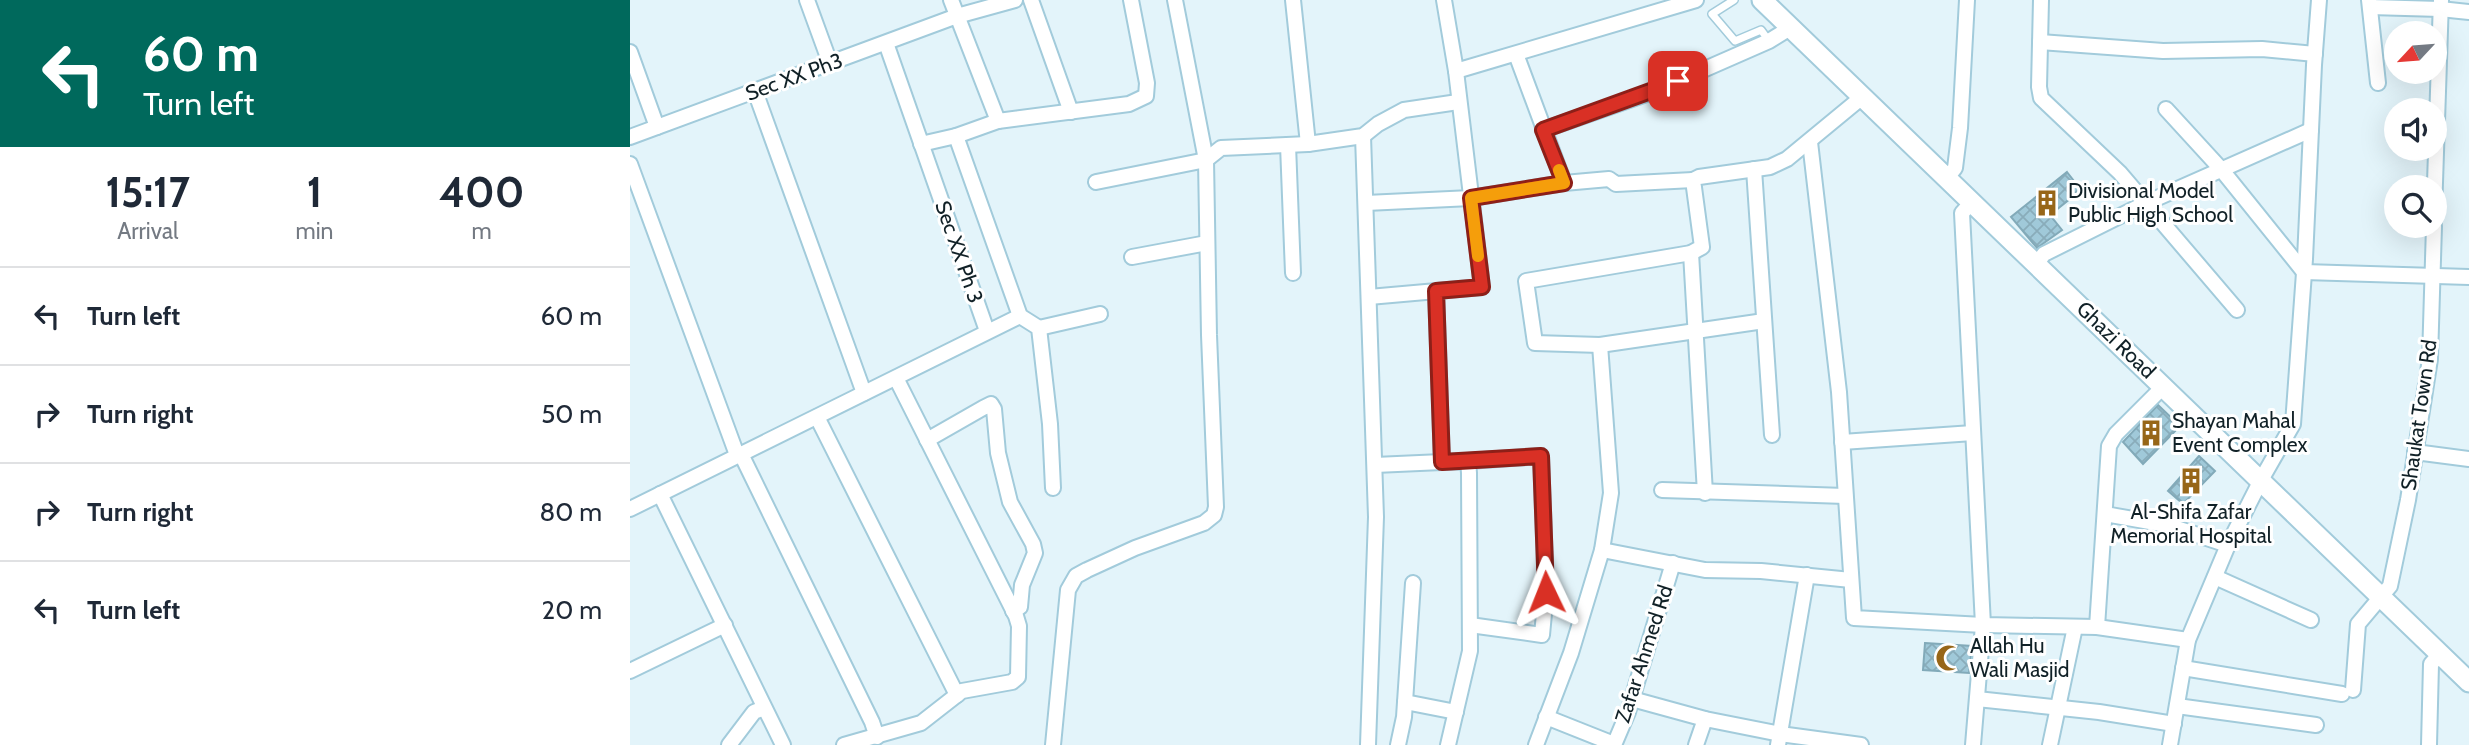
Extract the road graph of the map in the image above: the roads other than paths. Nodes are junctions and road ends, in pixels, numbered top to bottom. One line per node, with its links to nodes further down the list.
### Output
1 (807, 0): 26 (street)
2 (951, 0): 18 (street)
3 (1015, 0): 18 (street, Sec XX Ph3)
4 (1031, 0): 33 (street)
5 (1131, 0): 33 (street)
6 (1175, 0): 45 (street)
7 (1293, 0): 43 (street)
8 (1444, 0): 27 (street)
9 (1696, 0): 24 (street)
10 (1734, 0): 20 (lane)
11 (1762, 0): 19 (main road, Ghazi Road)
12 (1967, 0): 50 (street)
13 (2041, 0): 21 (street)
14 (2319, 0): 25 (street)
15 (2370, 3): 16 (street); 28 (street)
16 (2440, 4): 17 (street); 49 (street)
17 (2469, 12)
18 (957, 16): 22 (street, Sec XX Ph3); 34 (street)
19 (1790, 28): 20 (street); 30 (main road, Ghazi Road)
20 (1769, 41): 36 (street)
21 (2040, 41): 25 (street); 57 (street)
22 (886, 43): 26 (street, Sec XX Ph3); 42 (street, Sec XX Ph 3)
23 (630, 52): 35 (street)
24 (1516, 54): 27 (street); 36 (street)
25 (2315, 54): 37 (street)
26 (830, 63): 29 (street, Sec XX Ph3)
27 (1456, 71): 31 (street)
28 (2378, 83)
29 (755, 91): 35 (street, Sec XX Ph3); 79 (street)
30 (1861, 98): 41 (street); 50 (main road, Ghazi Road)
31 (1458, 102): 39 (street); 54 (street)
32 (2166, 108): 48 (street)
33 (1071, 112): 34 (street)
34 (998, 121): 38 (street)
35 (657, 127): 40 (street, Sec XX Ph3)
36 (1543, 130): 53 (street)
37 (2311, 130): 48 (street); 63 (street)
38 (956, 136): 42 (street); 71 (street)
39 (1363, 136): 43 (street); 56 (street)
40 (630, 137)
41 (1810, 142): 47 (street); 84 (street)
42 (921, 144): 75 (street, Sec XX Ph 3)
43 (1308, 144): 44 (street)
44 (1288, 145): 45 (street); 64 (street)
45 (1206, 160): 52 (street); 59 (street)
46 (630, 164): 86 (street)
47 (1754, 169): 51 (street); 72 (street)
48 (2221, 169): 57 (street); 63 (street)
49 (2435, 175)
50 (1947, 178): 55 (main road, Ghazi Road)
51 (1693, 180): 53 (street); 60 (street)
52 (1096, 182)
53 (1564, 183): 54 (street)
54 (1471, 198): 56 (street); 67 (street)
55 (1972, 202): 62 (main road, Ghazi Road); 81 (street)
56 (1366, 203): 68 (street)
57 (2146, 203): 62 (street); 69 (street)
58 (2434, 238): 65 (street, Shaukat Town Rd)
59 (1207, 243): 61 (street); 137 (street)
60 (1691, 253): 74 (street); 76 (street)
61 (1132, 257)
62 (2037, 263): 78 (main road, Ghazi Road)
63 (2304, 272): 65 (street); 91 (street)
64 (1293, 273)
65 (2432, 276): 66 (street); 85 (street, Shaukat Town Rd)
66 (2469, 277)
67 (1436, 291): 68 (street); 89 (street)
68 (1369, 297): 90 (street)
69 (2237, 310)
70 (1100, 314): 73 (street)
71 (1020, 316): 73 (street); 75 (street)
72 (1764, 321): 74 (street); 82 (street)
73 (1039, 328): 92 (street)
74 (1697, 330): 76 (street); 94 (street)
75 (987, 331): 77 (street, Sec XX Ph 3)
76 (1600, 345): 100 (street)
77 (896, 378): 79 (street, Sec XX Ph 3); 83 (street)
78 (2164, 386): 91 (main road, Ghazi Road); 98 (street)
79 (864, 393): 80 (street, Sec XX Ph 3)
80 (817, 417): 86 (street, Sec XX Ph 3); 119 (street)
81 (1973, 433): 84 (street); 111 (street)
82 (1772, 435)
83 (927, 440): 107 (street); 107 (street)
84 (1842, 442): 96 (street)
85 (2415, 452): 87 (street); 106 (street, Shaukat Town Rd)
86 (739, 454): 95 (street, Sec XX Ph 3); 131 (street)
87 (2469, 459)
88 (1468, 461): 89 (street); 110 (street); 110 (street)
89 (1442, 462): 90 (street)
90 (1375, 465): 138 (street)
91 (2261, 480): 99 (street); 106 (main road, Ghazi Road)
92 (1053, 488)
93 (1662, 490): 94 (street)
94 (1706, 492): 96 (street)
95 (660, 494): 97 (street, Sec XX Ph 3); 109 (street)
96 (1846, 496): 104 (street)
97 (630, 509)
98 (2105, 514): 99 (street); 113 (street)
99 (2228, 545): 103 (street)
100 (1602, 550): 101 (street); 127 (street)
101 (1673, 564): 102 (street); 120 (street, Zafar Ahmed Rd)
102 (1807, 575): 104 (street); 132 (street)
103 (2215, 577): 108 (street); 114 (street)
104 (1852, 580): 111 (street)
105 (1413, 583): 122 (street)
106 (2380, 598): 115 (main road, Ghazi Road); 116 (street, Shaukat Town Rd)
107 (1013, 611): 119 (street)
108 (2311, 620)
109 (725, 625): 117 (street); 124 (street)
110 (1470, 625): 126 (street)
111 (1983, 625): 112 (street); 121 (street)
112 (2075, 627): 113 (street); 125 (street)
113 (2097, 627): 114 (street)
114 (2188, 640): 116 (street)
115 (2440, 654): 118 (main road, Ghazi Road); 147 (street)
116 (2183, 668): 123 (street)
117 (630, 671)
118 (2469, 682)
119 (957, 695): 131 (street)
120 (1632, 699): 128 (street); 133 (street, Zafar Ahmed Rd)
121 (1977, 699): 125 (street); 144 (street)
122 (1405, 702): 126 (street); 139 (street)
123 (2177, 706): 129 (street); 130 (street)
124 (764, 708): 134 (street); 135 (street)
125 (2057, 708): 129 (street); 145 (street)
126 (1457, 712): 140 (street)
127 (1546, 718): 133 (street); 141 (street)
128 (1705, 719): 132 (street); 142 (street)
129 (2174, 724): 146 (street)
130 (2316, 725)
131 (877, 737): 136 (street)
132 (1779, 739): 143 (street)
133 (1614, 744)
134 (729, 745)
135 (783, 745)
136 (844, 745)
137 (1053, 745)
138 (1368, 745)
139 (1398, 745)
140 (1448, 745)
141 (1536, 745)
142 (1696, 745)
143 (1861, 745)
144 (1973, 745)
145 (2050, 745)
146 (2170, 745)
147 (2429, 745)

